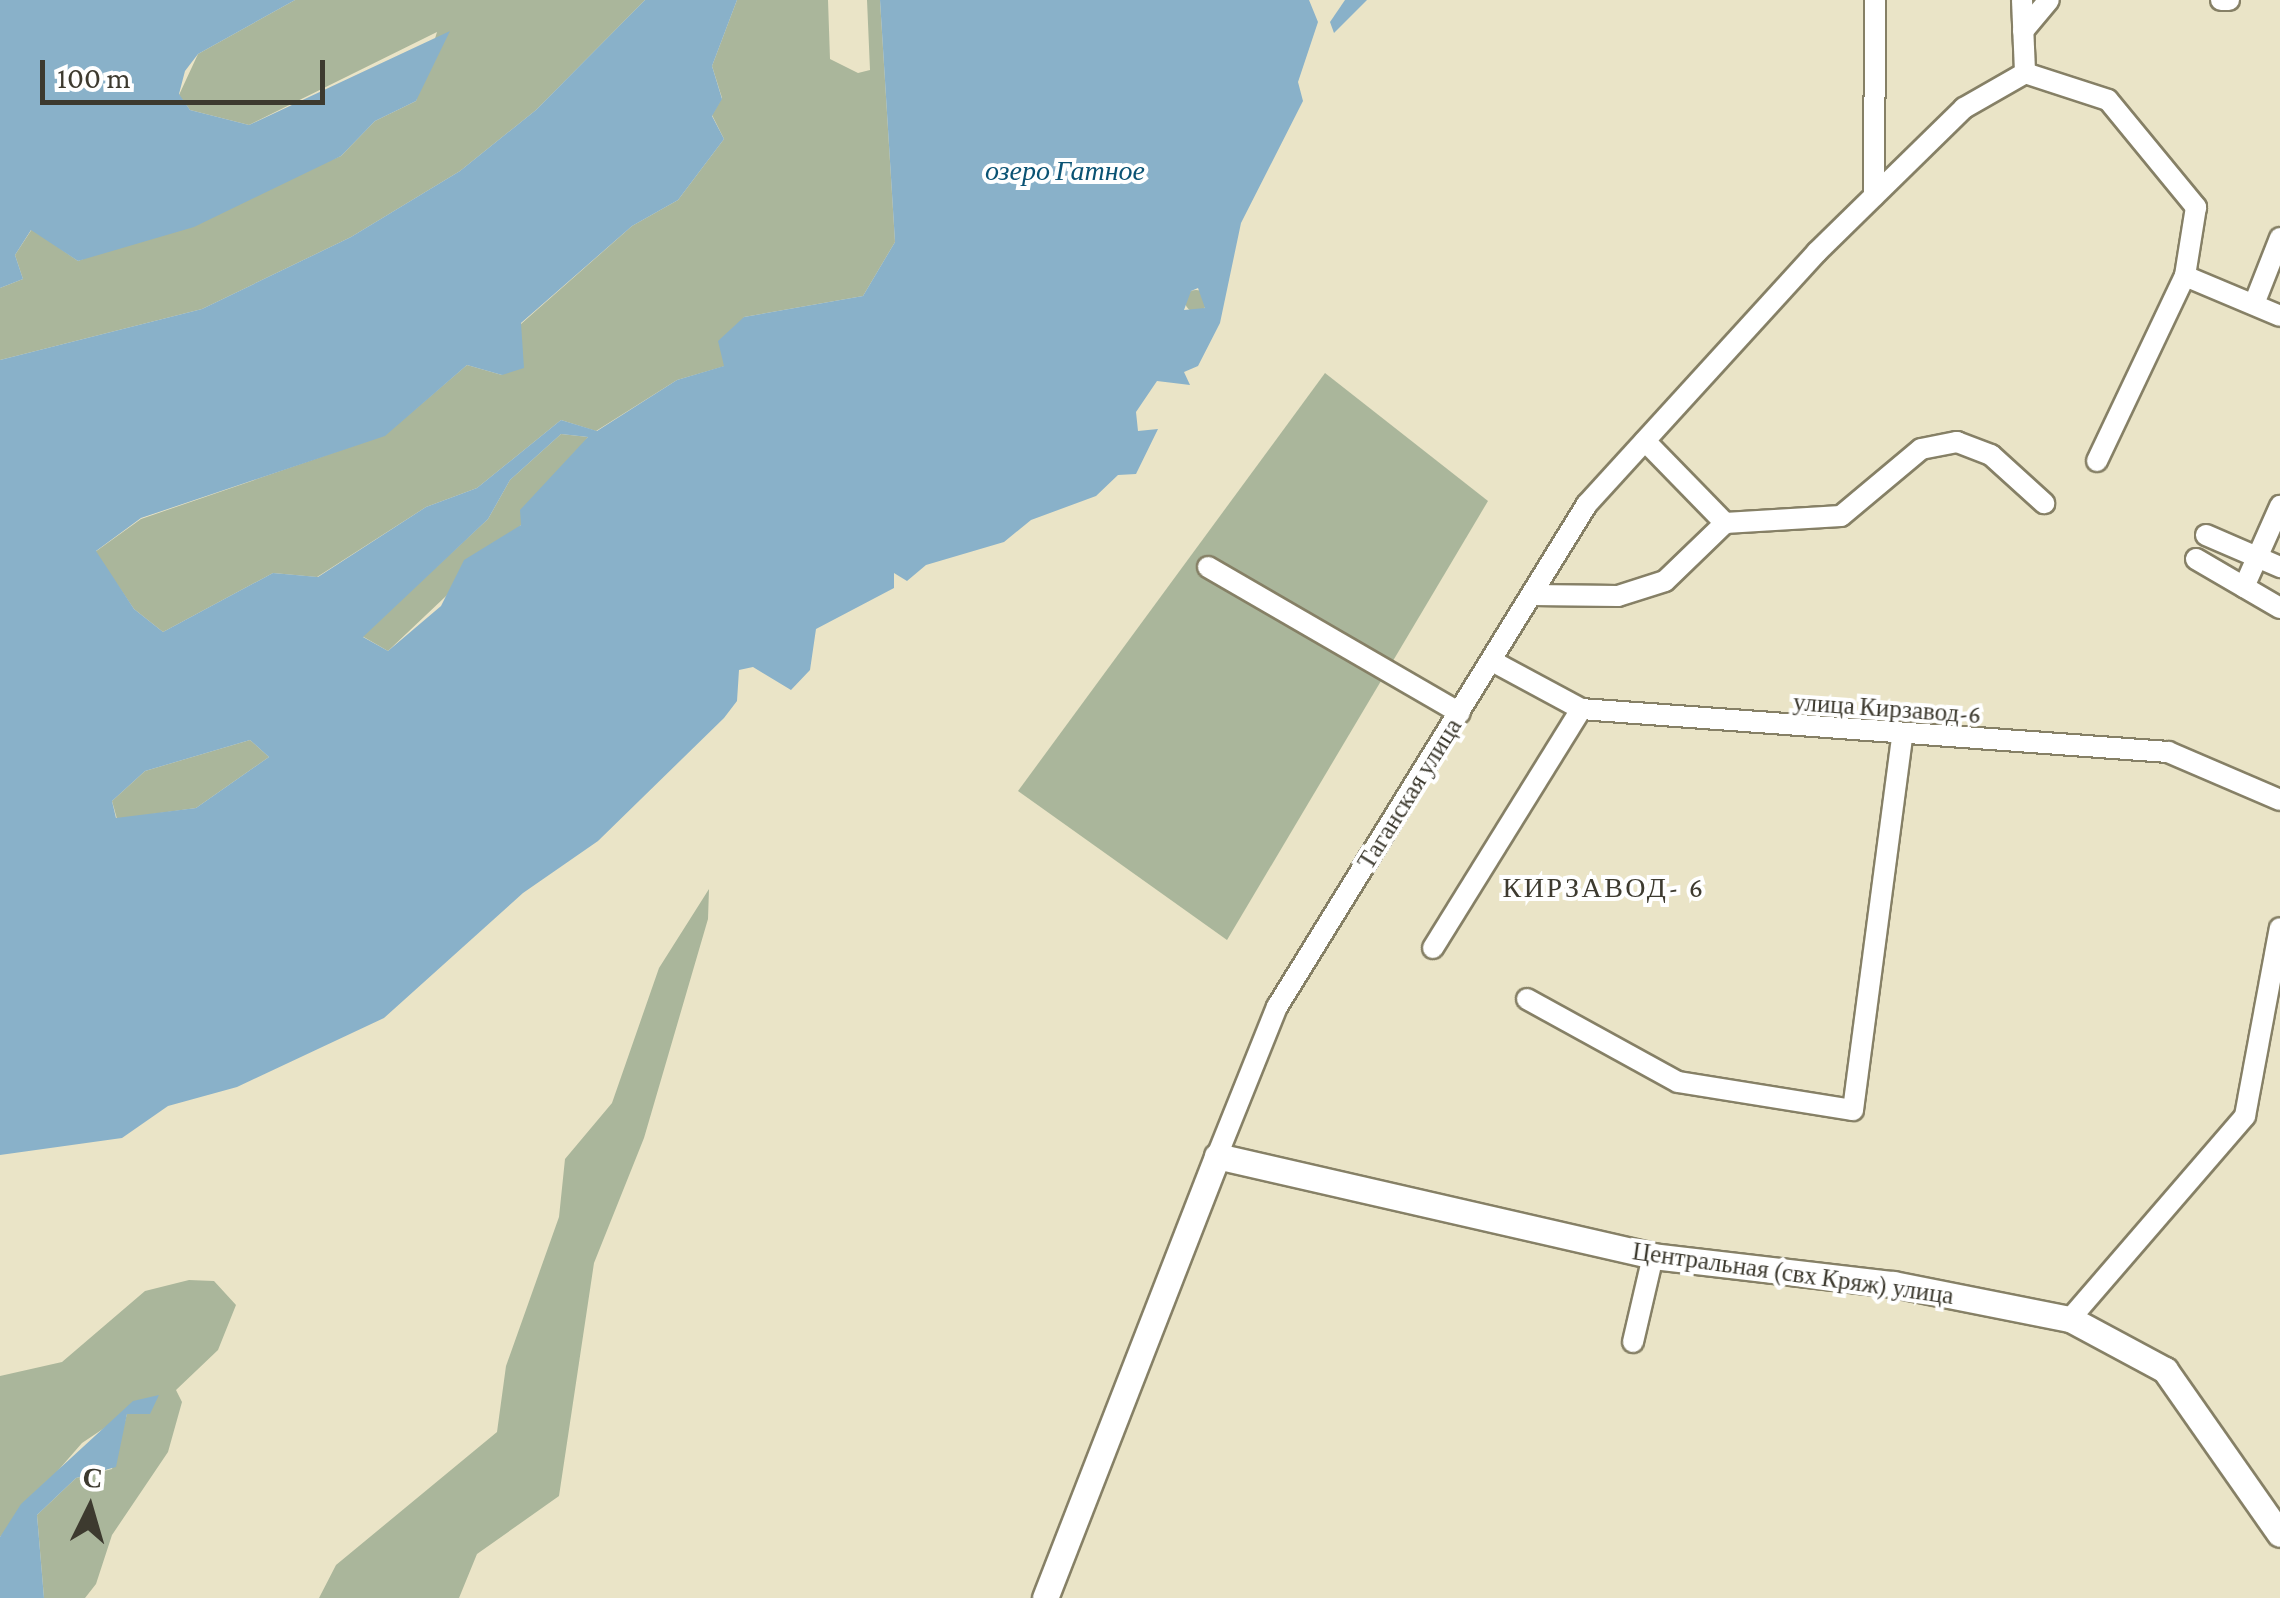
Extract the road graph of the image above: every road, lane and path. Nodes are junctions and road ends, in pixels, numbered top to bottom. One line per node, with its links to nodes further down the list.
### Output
1 (1874, 0): 6 (street)
2 (2022, 0): 4 (street)
3 (2049, 0): 4 (street)
4 (2024, 31): 5 (street)
5 (2025, 72): 6 (street, Таганская улица); 8 (street)
6 (1874, 196): 11 (street, Таганская улица)
7 (2280, 238): 9 (street)
8 (2186, 276): 9 (street); 12 (street)
9 (2254, 304): 10 (street)
10 (2280, 316)
11 (1645, 441): 15 (street); 22 (street, Таганская улица)
12 (2096, 462)
13 (2044, 503): 15 (street)
14 (2280, 506): 17 (street)
15 (1725, 524): 22 (street)
16 (2206, 535): 17 (street)
17 (2257, 557): 20 (street); 21 (street)
18 (2196, 559): 21 (street)
19 (1208, 567): 26 (street)
20 (2280, 567)
21 (2244, 587): 23 (street)
22 (1532, 595): 24 (street, Таганская улица)
23 (2280, 608)
24 (1492, 662): 25 (street, улица Кирзавод-6); 26 (street, Таганская улица)
25 (1581, 709): 27 (street, улица Кирзавод-6); 30 (street)
26 (1460, 713): 33 (street, Таганская улица)
27 (1902, 736): 28 (street, улица Кирзавод-6); 32 (street)
28 (2280, 800)
29 (2280, 928): 31 (street)
30 (1433, 948)
31 (2278, 959): 35 (street)
32 (1527, 999)
33 (1217, 1156): 34 (main road, Центральная (свх Кряж) улица); 38 (main road, Таганская улица)
34 (1653, 1256): 35 (main road, Центральная (свх Кряж) улица); 36 (street)
35 (2070, 1319): 37 (main road, Центральная (свх Кряж) улица)
36 (1633, 1342)
37 (2280, 1534)
38 (1045, 1598)

